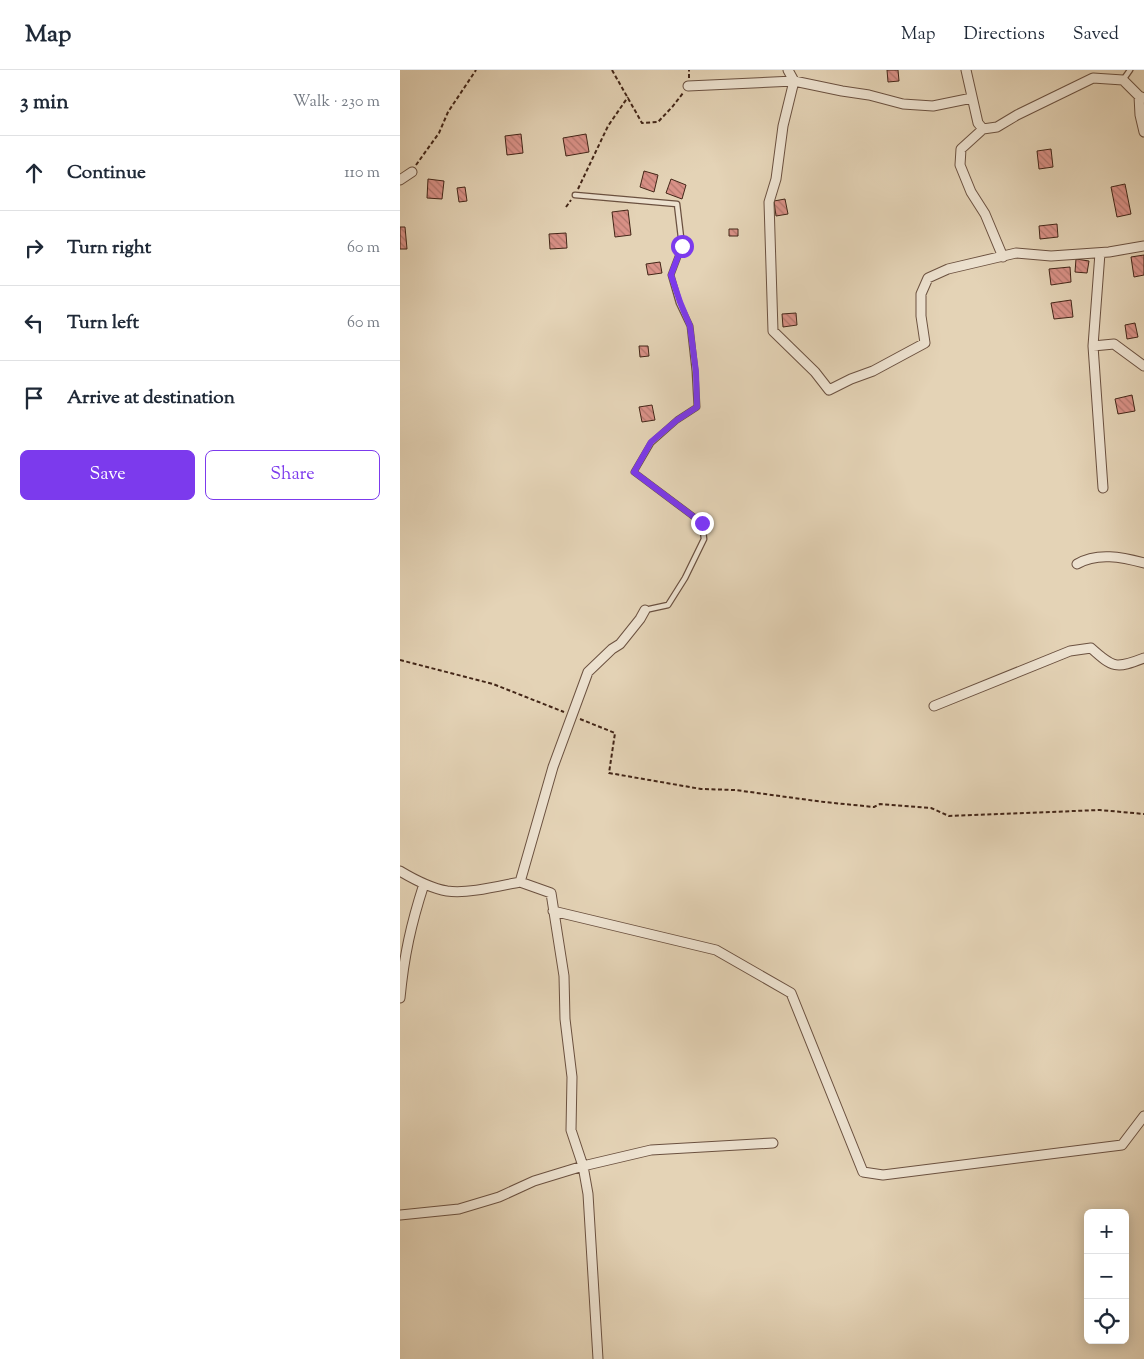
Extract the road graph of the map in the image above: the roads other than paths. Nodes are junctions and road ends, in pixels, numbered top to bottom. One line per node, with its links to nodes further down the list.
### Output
1 (788, 70): 5 (street)
2 (966, 70): 8 (street)
3 (1130, 70): 4 (lane)
4 (1123, 80): 7 (street); 9 (street)
5 (794, 81): 6 (street); 8 (street); 16 (street)
6 (688, 86)
7 (1141, 97): 10 (street)
8 (972, 98): 9 (street)
9 (983, 129): 16 (street)
10 (1144, 132)
11 (412, 172): 12 (street)
12 (400, 180)
13 (575, 195): 22 (lane)
14 (1144, 246): 15 (street)
15 (1100, 253): 16 (street); 17 (street)
16 (1003, 257)
17 (1093, 346): 18 (street); 19 (street)
18 (1144, 366)
19 (1103, 488)
20 (1144, 563): 21 (street)
21 (1077, 564)
22 (645, 610): 26 (street)
23 (1144, 658): 24 (street)
24 (934, 706)
25 (400, 871): 27 (street)
26 (520, 882): 27 (street); 28 (street)
27 (424, 884): 29 (street)
28 (553, 910): 30 (street); 32 (street)
29 (400, 998)
30 (1144, 1116)
31 (773, 1143): 32 (street)
32 (583, 1166): 33 (street); 34 (street)
33 (400, 1215)
34 (598, 1359)

